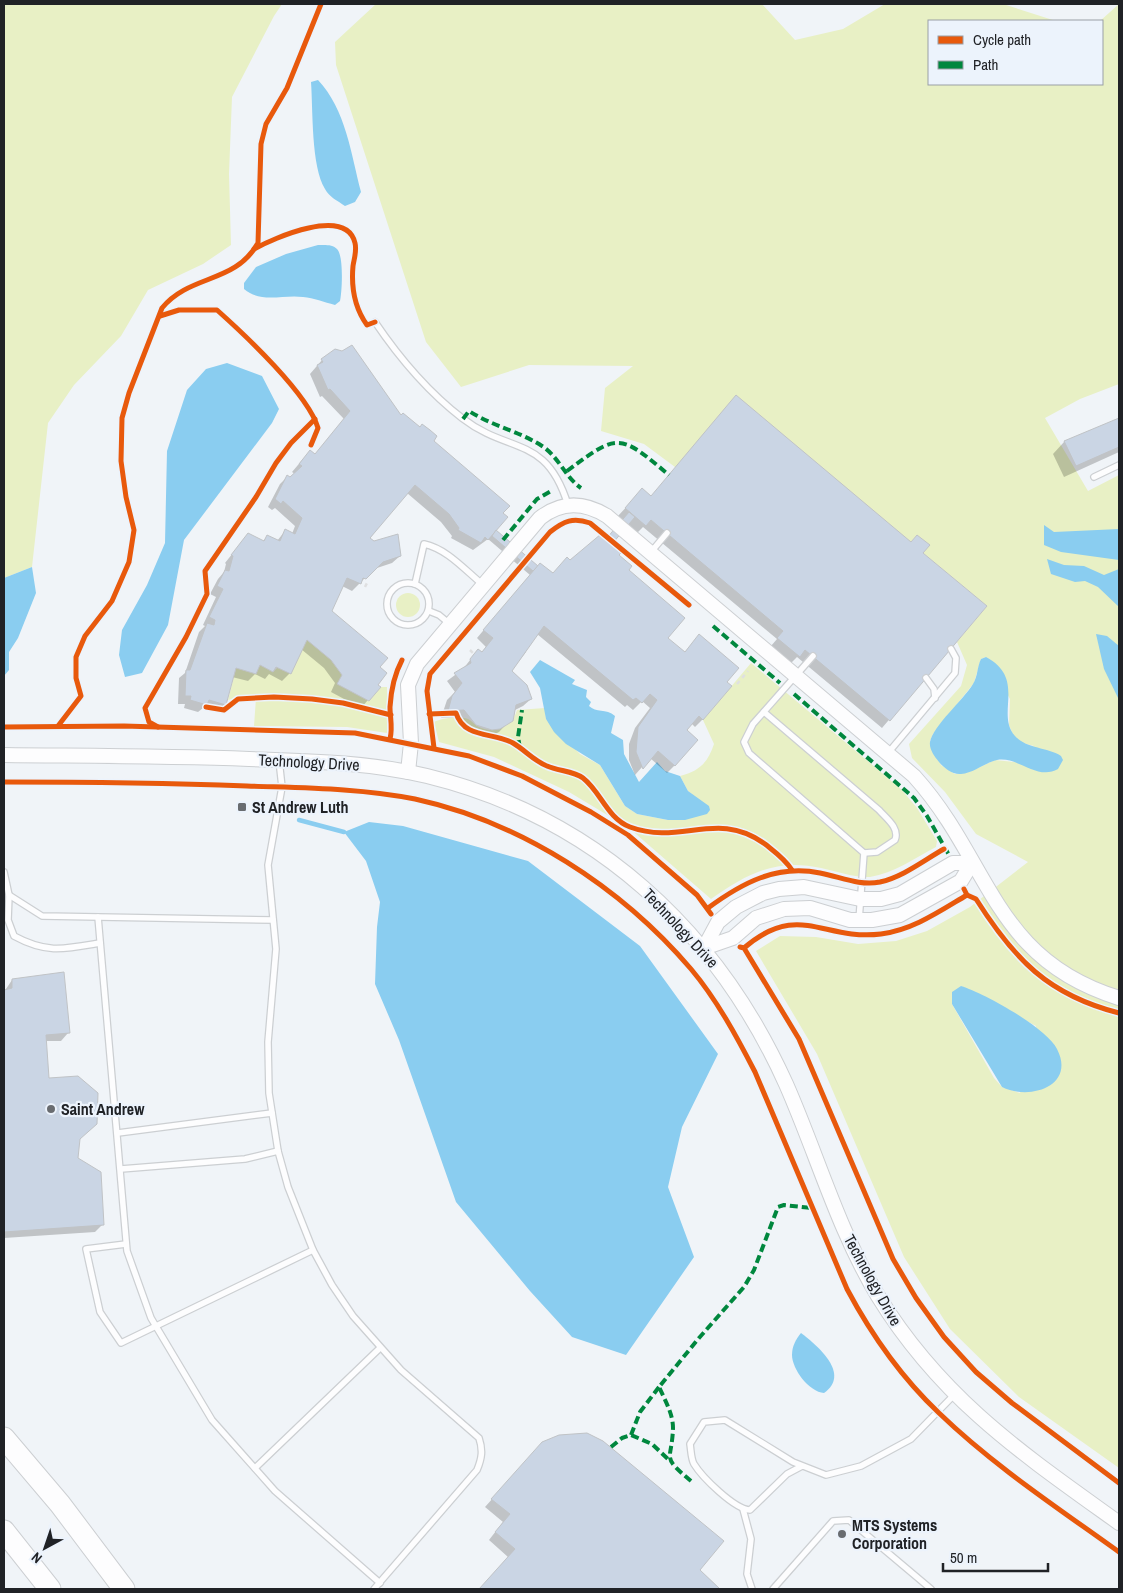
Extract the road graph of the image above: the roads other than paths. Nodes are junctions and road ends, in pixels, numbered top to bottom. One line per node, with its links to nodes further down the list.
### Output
1 (375, 322): 4 (lane)
2 (1119, 465): 3 (lane)
3 (1094, 477)
4 (568, 505): 6 (street); 8 (street)
5 (667, 533): 6 (lane)
6 (650, 553): 13 (street)
7 (415, 584): 8 (lane); 9 (lane); 9 (lane)
8 (484, 586): 10 (street)
9 (429, 611): 10 (lane)
10 (451, 625): 20 (street)
11 (951, 649): 15 (lane)
12 (812, 656): 13 (lane)
13 (796, 676): 16 (lane); 17 (street)
14 (926, 678): 15 (lane)
15 (935, 698): 17 (lane)
16 (764, 712): 21 (lane); 21 (lane)
17 (888, 754): 22 (street)
18 (4, 755): 19 (street, Technology Drive)
19 (279, 760): 20 (street, Technology Drive); 27 (lane)
20 (408, 772): 30 (street, Technology Drive)
21 (864, 853): 25 (lane)
22 (972, 862): 25 (street); 28 (street); 31 (street)
23 (4, 872): 24 (lane)
24 (9, 895): 26 (lane); 29 (lane)
25 (860, 900): 28 (lane); 30 (street)
26 (98, 917): 27 (lane); 29 (lane)
27 (273, 920): 32 (lane)
28 (859, 920): 30 (street)
29 (100, 943): 33 (lane)
30 (704, 948): 40 (street, Technology Drive)
31 (1119, 998)
32 (272, 1113): 33 (lane); 34 (lane)
33 (118, 1133): 35 (lane)
34 (278, 1151): 35 (lane); 37 (lane)
35 (120, 1169): 36 (lane)
36 (126, 1244): 38 (lane); 38 (lane)
37 (313, 1250): 38 (lane); 39 (lane)
38 (156, 1326): 43 (lane)
39 (380, 1348): 43 (lane); 47 (lane)
40 (954, 1395): 42 (lane); 45 (street, Technology Drive)
41 (4, 1438): 49 (highway)
42 (802, 1466): 44 (lane); 44 (lane)
43 (255, 1468): 47 (lane)
44 (743, 1509): 51 (lane)
45 (1119, 1523)
46 (4, 1531): 48 (highway)
47 (380, 1583): 50 (lane)
48 (50, 1589)
49 (124, 1589)
50 (374, 1589)
51 (752, 1589)
52 (773, 1589): 53 (lane)
53 (931, 1589)

